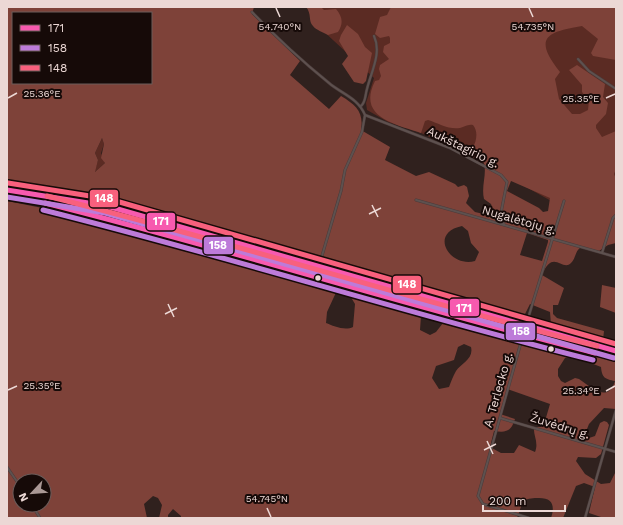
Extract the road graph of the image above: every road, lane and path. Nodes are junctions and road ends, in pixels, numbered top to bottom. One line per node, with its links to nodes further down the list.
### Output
1 (252, 12): 5 (street)
2 (374, 36): 5 (street)
3 (578, 60): 4 (street)
4 (616, 89)
5 (361, 106): 6 (street)
6 (365, 115): 14 (street, Aukštagirio g.); 20 (street)
7 (7, 190): 8 (main road)
8 (15, 191): 10 (main road); 15 (main road)
9 (7, 196): 10 (main road)
10 (15, 198): 17 (main road)
11 (416, 200): 14 (street, Nugalėtojų g.)
12 (564, 201): 16 (street)
13 (616, 215): 18 (street)
14 (506, 225): 16 (street, Nugalėtojų g.)
15 (219, 238): 17 (main road); 20 (main road)
16 (551, 239): 18 (street, Nugalėtojų g.); 21 (street)
17 (216, 248): 22 (main road)
18 (602, 253): 19 (street, Nugalėtojų g.)
19 (616, 257)
20 (319, 266): 21 (main road)
21 (526, 325): 22 (main road); 23 (main road)
22 (523, 335): 24 (main road); 26 (street, A. Terlecko g.)
23 (616, 351)
24 (616, 358)
25 (616, 410): 27 (street)
26 (500, 418): 27 (street, Žuvėdrų g.); 29 (street, A. Terlecko g.)
27 (605, 449): 28 (street, Žuvėdrų g.); 30 (street)
28 (616, 452)
29 (529, 518)
30 (585, 518)

